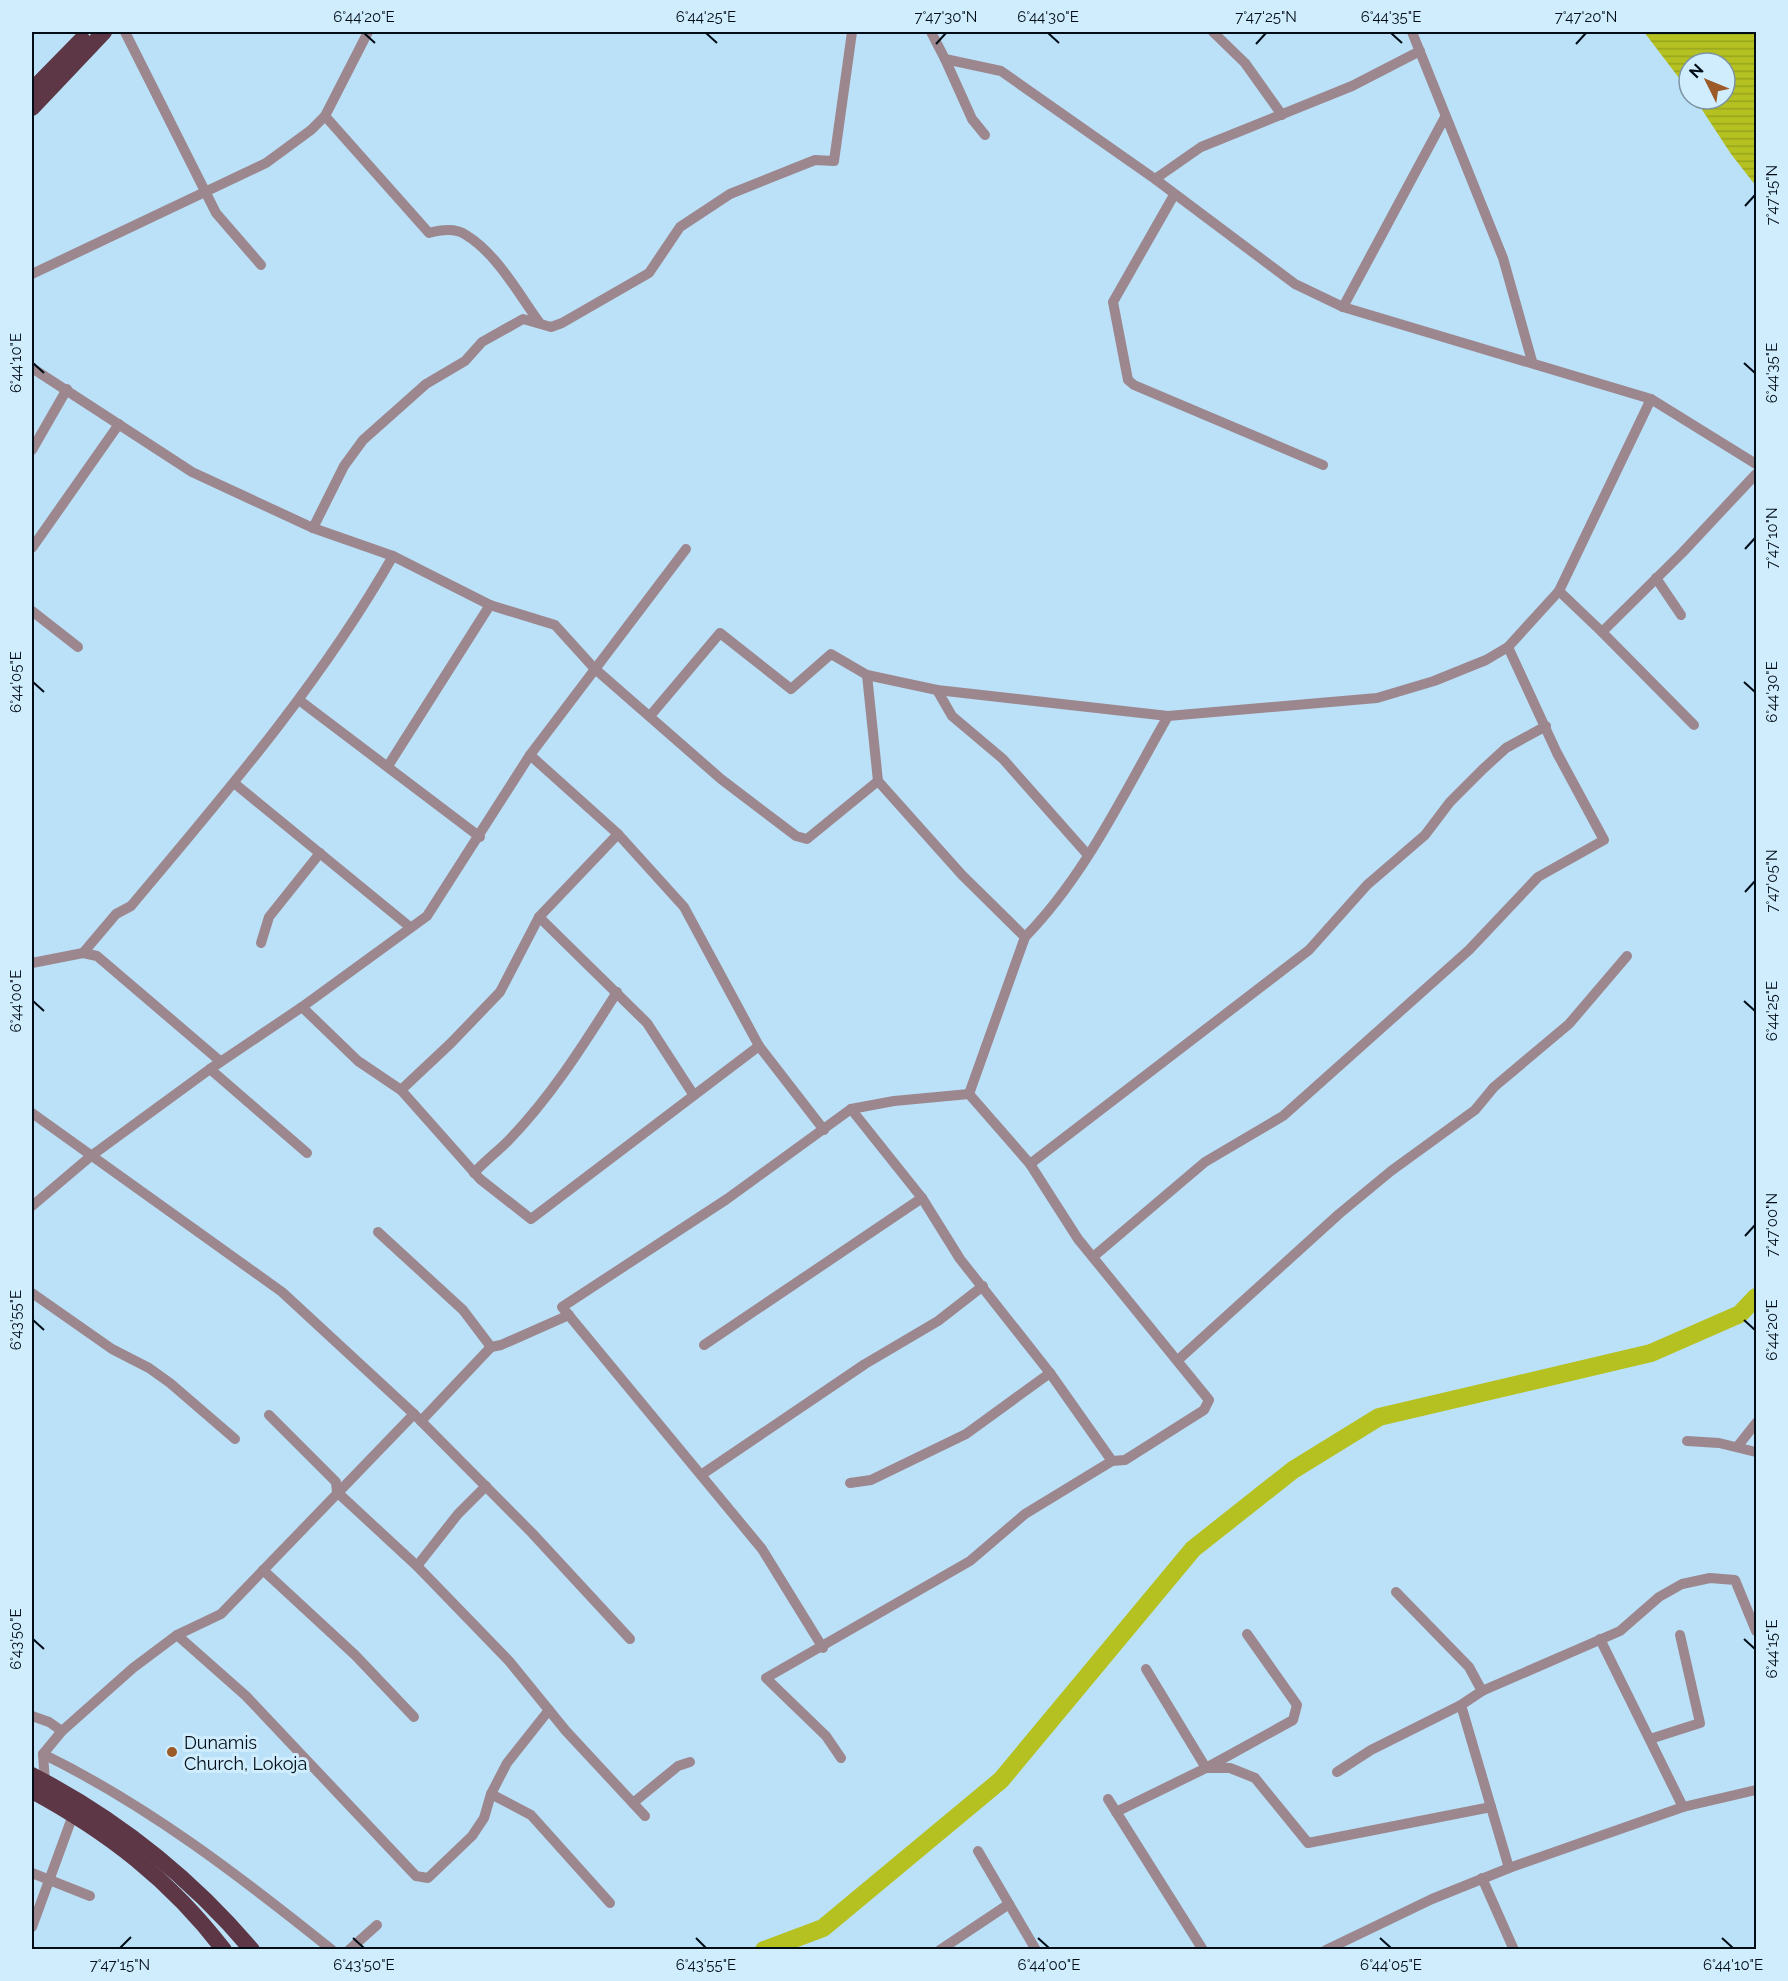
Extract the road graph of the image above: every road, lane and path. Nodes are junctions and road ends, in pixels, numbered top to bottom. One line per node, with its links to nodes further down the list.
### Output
1 (89, 32): 11 (highway)
2 (104, 32): 12 (highway)
3 (125, 32): 18 (street)
4 (368, 32): 14 (street)
5 (852, 32): 23 (street)
6 (931, 32): 10 (street)
7 (1213, 32): 13 (street)
8 (1412, 32): 9 (street)
9 (1420, 51): 13 (street); 15 (street)
10 (945, 59): 16 (street); 17 (street)
11 (32, 90)
12 (32, 108)
13 (1282, 115): 17 (street)
14 (325, 116): 18 (street); 23 (street)
15 (1445, 117): 22 (street); 24 (street)
16 (985, 135)
17 (1155, 178): 19 (street)
18 (205, 194): 20 (street); 21 (street)
19 (1174, 195): 22 (street); 31 (street)
20 (261, 265)
21 (32, 274)
22 (1343, 307): 24 (street)
23 (539, 322): 33 (street)
24 (1532, 361): 27 (street)
25 (32, 368): 26 (street)
26 (67, 389): 28 (street); 29 (street)
27 (1651, 399): 30 (street); 38 (street)
28 (119, 424): 33 (street); 34 (street)
29 (32, 450)
30 (1756, 464)
31 (1323, 465)
32 (1756, 474): 37 (street)
33 (313, 528): 36 (street)
34 (32, 548)
35 (686, 549): 45 (street)
36 (393, 556): 39 (street); 48 (street)
37 (1656, 578): 41 (street); 42 (street)
38 (1559, 591): 42 (street); 44 (street)
39 (490, 604): 45 (street); 54 (street)
40 (32, 611): 43 (street)
41 (1681, 615)
42 (1602, 632): 51 (street)
43 (78, 647)
44 (1508, 647): 50 (street); 52 (street)
45 (594, 668): 49 (street); 53 (street)
46 (867, 675): 47 (street); 49 (street); 55 (street)
47 (937, 690): 50 (street); 60 (street)
48 (299, 700): 54 (street); 56 (street)
49 (650, 716): 55 (street)
50 (1168, 716): 60 (street)
51 (1694, 724)
52 (1546, 726): 81 (street); 86 (street)
53 (530, 755): 57 (street); 58 (street)
54 (388, 766): 58 (street)
55 (878, 781): 63 (street)
56 (234, 783): 59 (street); 65 (street)
57 (618, 834): 61 (street); 70 (street)
58 (480, 837): 62 (street)
59 (320, 853): 62 (street); 64 (street)
60 (1087, 854): 63 (street)
61 (539, 917): 68 (street); 73 (street)
62 (410, 927): 69 (street)
63 (1025, 937): 75 (street)
64 (261, 943)
65 (83, 953): 67 (street); 71 (street)
66 (1627, 956): 92 (street)
67 (32, 963)
68 (617, 992): 74 (street); 82 (street)
69 (302, 1007): 71 (street); 73 (street)
70 (759, 1046): 74 (street); 78 (street)
71 (220, 1061): 72 (street)
72 (210, 1069): 79 (street); 80 (street)
73 (401, 1090): 82 (street)
74 (693, 1094): 82 (street)
75 (969, 1094): 76 (street); 81 (street)
76 (851, 1109): 78 (street); 83 (street)
77 (32, 1113): 80 (street)
78 (824, 1130): 89 (street)
79 (307, 1153)
80 (91, 1156): 84 (street); 95 (street)
81 (1030, 1164): 86 (street)
82 (474, 1173)
83 (922, 1197): 87 (street); 90 (street)
84 (32, 1206)
85 (378, 1232): 91 (street)
86 (1093, 1257): 92 (street)
87 (983, 1286): 93 (street); 102 (street)
88 (32, 1293): 97 (street)
89 (569, 1315): 91 (street); 102 (street)
90 (704, 1345)
91 (491, 1347): 95 (street)
92 (1178, 1360): 101 (street)
93 (1050, 1373): 101 (street); 103 (street)
94 (269, 1415): 105 (street)
95 (418, 1418): 104 (street); 105 (street)
96 (1756, 1423): 99 (street)
97 (235, 1439)
98 (1687, 1441): 99 (street)
99 (1737, 1447): 100 (street)
100 (1756, 1452)
101 (1112, 1461): 115 (street)
102 (701, 1475): 115 (street)
103 (850, 1483)
104 (486, 1486): 106 (street); 113 (street)
105 (337, 1492): 106 (street); 107 (street)
106 (417, 1566): 119 (street)
107 (263, 1570): 111 (street); 121 (street)
108 (1396, 1592): 117 (street)
109 (1756, 1631): 114 (street)
110 (1247, 1634): 127 (street)
111 (177, 1635): 122 (street); 131 (street)
112 (1680, 1635): 123 (street)
113 (630, 1639)
114 (1600, 1639): 117 (street); 123 (street)
115 (823, 1648): 125 (street)
116 (1146, 1669): 127 (street)
117 (1482, 1691): 118 (street)
118 (1461, 1705): 128 (street); 134 (street)
119 (549, 1710): 131 (street); 133 (street)
120 (32, 1716): 122 (street)
121 (414, 1717)
122 (62, 1731): 124 (street)
123 (1650, 1739): 135 (street)
124 (43, 1754): 129 (street); 151 (street)
125 (842, 1758)
126 (690, 1762): 133 (street)
127 (1206, 1768): 134 (street); 136 (street)
128 (1337, 1772)
129 (36, 1783): 137 (highway); 150 (highway)
130 (1756, 1790): 135 (street)
131 (491, 1794): 145 (street)
132 (1108, 1799): 136 (street)
133 (633, 1803): 138 (street)
134 (1491, 1807): 140 (street)
135 (1683, 1807): 140 (street)
136 (1116, 1812): 155 (street)
137 (73, 1815): 143 (street); 149 (highway)
138 (645, 1816)
139 (978, 1851): 146 (street)
140 (1509, 1868): 142 (street)
141 (32, 1873): 143 (street)
142 (1482, 1878): 156 (street); 157 (street)
143 (51, 1881): 144 (street); 148 (street)
144 (90, 1896)
145 (610, 1903)
146 (1009, 1904): 153 (street); 154 (street)
147 (377, 1925): 152 (street)
148 (32, 1927)
149 (224, 1950)
150 (252, 1950)
151 (332, 1950)
152 (349, 1950)
153 (940, 1950)
154 (1036, 1950)
155 (1203, 1950)
156 (1326, 1950)
157 (1514, 1950)

